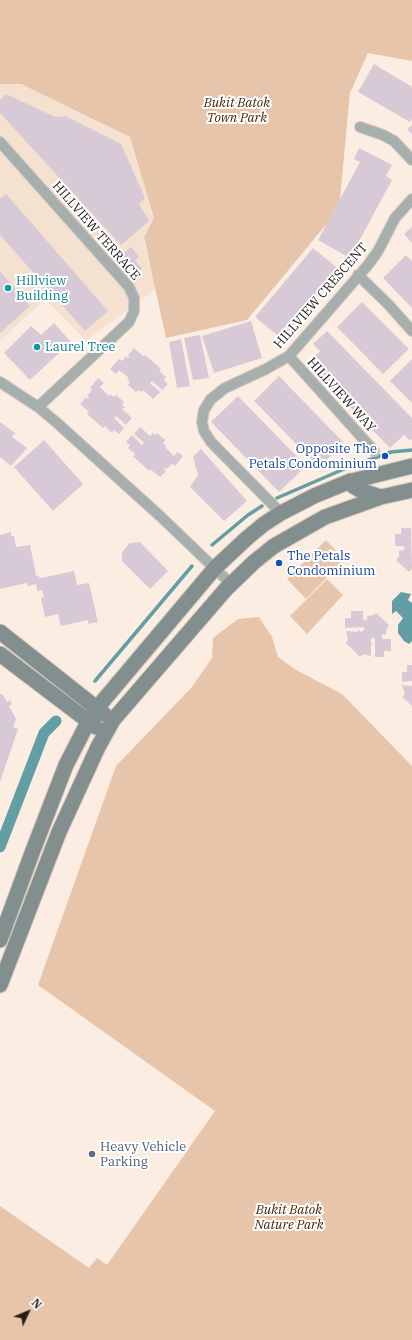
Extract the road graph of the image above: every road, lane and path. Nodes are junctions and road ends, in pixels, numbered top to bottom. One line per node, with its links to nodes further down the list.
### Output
1 (360, 127): 3 (street)
2 (0, 142): 9 (street, HILLVIEW TERRACE)
3 (412, 160)
4 (412, 199): 5 (street, HILLVIEW CRESCENT)
5 (358, 275): 6 (street); 7 (street, HILLVIEW CRESCENT)
6 (412, 331)
7 (289, 356): 10 (street, HILLVIEW WAY); 15 (street, HILLVIEW CRESCENT)
8 (0, 382): 9 (street)
9 (38, 407): 16 (street)
10 (374, 451)
11 (412, 466): 12 (street)
12 (350, 481): 14 (street); 15 (street)
13 (412, 490): 14 (street)
14 (381, 497): 17 (street)
15 (281, 513): 16 (street)
16 (215, 568): 17 (street); 20 (street)
17 (231, 584): 21 (street)
18 (0, 632): 20 (street)
19 (0, 654): 22 (street)
20 (97, 708): 21 (street); 22 (street)
21 (113, 720): 23 (street)
22 (88, 722): 23 (street); 24 (street)
23 (105, 734): 25 (street)
24 (0, 940)
25 (0, 985)

